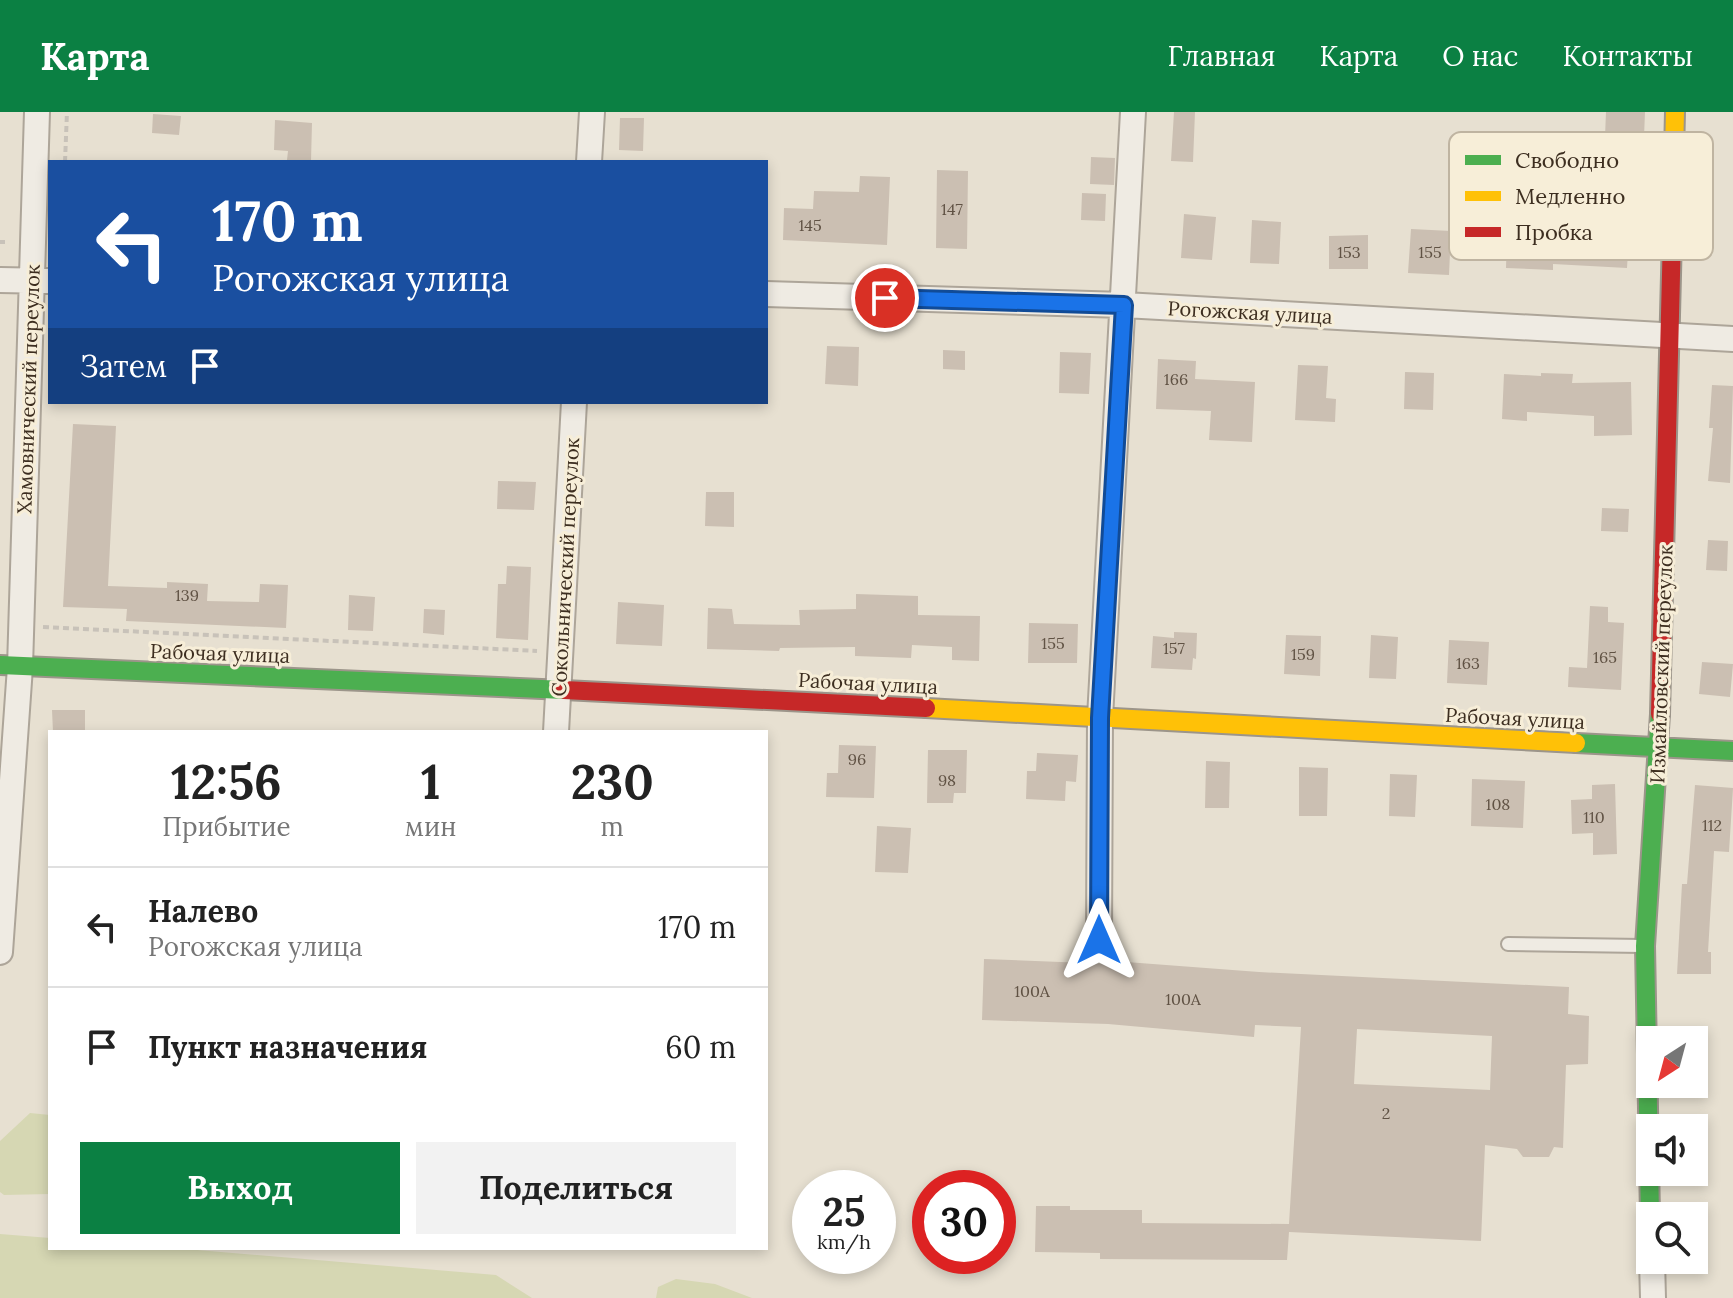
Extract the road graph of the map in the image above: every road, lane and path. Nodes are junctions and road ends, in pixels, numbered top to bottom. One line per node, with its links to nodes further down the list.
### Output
1 (37, 112): 11 (street, Хамовнический переулок)
2 (67, 112): 7 (path)
3 (592, 112): 8 (street)
4 (1133, 112): 13 (street)
5 (1675, 112): 6 (main road, Измайловский переулок)
6 (1675, 132)
7 (65, 160)
8 (589, 160)
9 (1672, 260): 14 (main road, Измайловский переулок)
10 (0, 280): 11 (street)
11 (40, 281): 17 (street, Хамовнический переулок)
12 (768, 294): 13 (street, Рогожская улица)
13 (1124, 305): 14 (street, Рогожская улица); 21 (street)
14 (1671, 336): 15 (street, Рогожская улица); 23 (main road, Измайловский переулок)
15 (1733, 339)
16 (574, 404): 18 (street, Сокольнический переулок)
17 (21, 626): 18 (path); 19 (street, Хамовнический переулок)
18 (560, 652): 20 (street, Сокольнический переулок)
19 (10, 666): 20 (main road, Рабочая улица); 28 (street, Хамовнический переулок)
20 (558, 689): 21 (main road, Рабочая улица); 22 (street, Сокольнический переулок)
21 (1100, 718): 23 (main road, Рабочая улица); 25 (street)
22 (556, 730)
23 (1659, 748): 24 (main road, Рабочая улица); 27 (main road, Измайловский переулок)
24 (1733, 751)
25 (1099, 940)
26 (1508, 944): 27 (lane)
27 (1645, 946): 29 (main road, Измайловский переулок)
28 (0, 952)
29 (1650, 1202)
30 (1652, 1274): 31 (street)
31 (1653, 1298)

